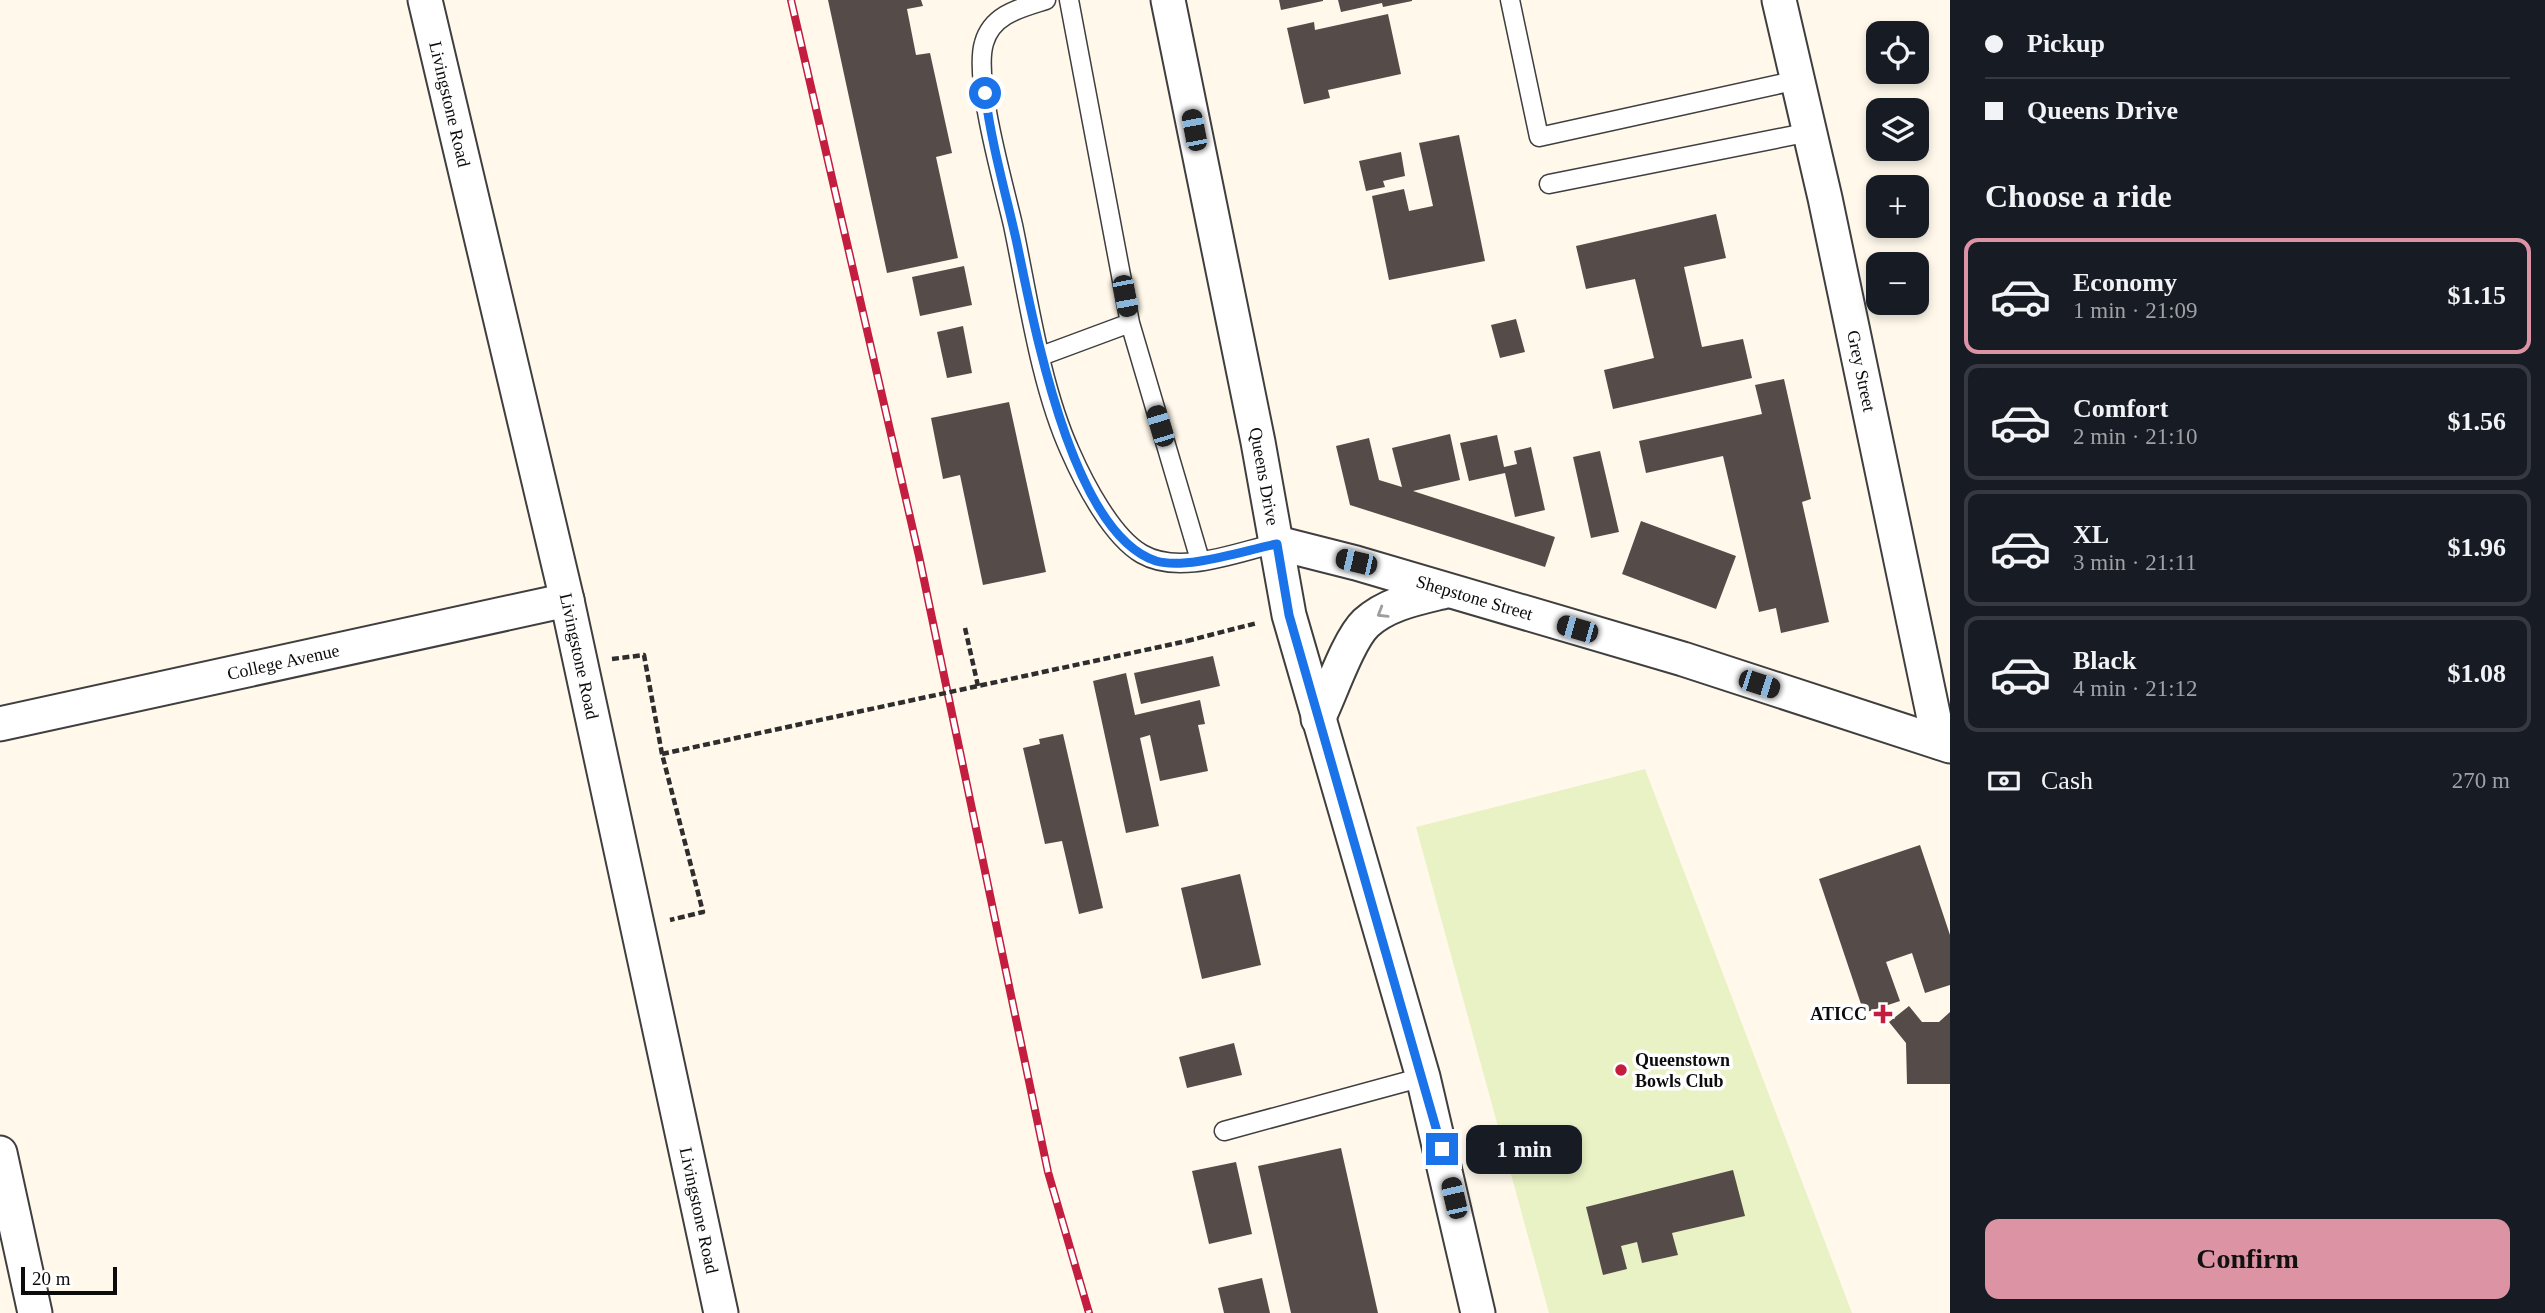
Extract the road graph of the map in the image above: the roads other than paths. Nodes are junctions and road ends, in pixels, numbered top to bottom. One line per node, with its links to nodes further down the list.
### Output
1 (425, 0): 15 (street, Livingstone Road)
2 (1046, 0): 11 (lane)
3 (1069, 0): 10 (lane)
4 (1168, 0): 12 (street, Queens Drive)
5 (1510, 0): 7 (lane)
6 (1779, 0): 7 (street, Grey Street)
7 (1798, 80): 8 (street, Grey Street)
8 (1810, 132): 9 (lane); 18 (street, Grey Street)
9 (1549, 184)
10 (1130, 323): 11 (lane); 13 (lane)
11 (1041, 356): 13 (lane)
12 (1277, 544): 13 (lane); 14 (street, Shepstone Street); 16 (street, Queens Drive)
13 (1200, 560)
14 (1446, 591): 16 (street, one-way to 16); 18 (street, Shepstone Street)
15 (567, 600): 17 (street, College Avenue); 23 (street, Livingstone Road)
16 (1318, 719): 19 (street, Queens Drive)
17 (0, 724)
18 (1944, 744)
19 (1423, 1077): 20 (lane); 24 (street, Queens Drive)
20 (1224, 1131)
21 (0, 1153): 22 (street)
22 (35, 1313)
23 (721, 1313)
24 (1478, 1313)

